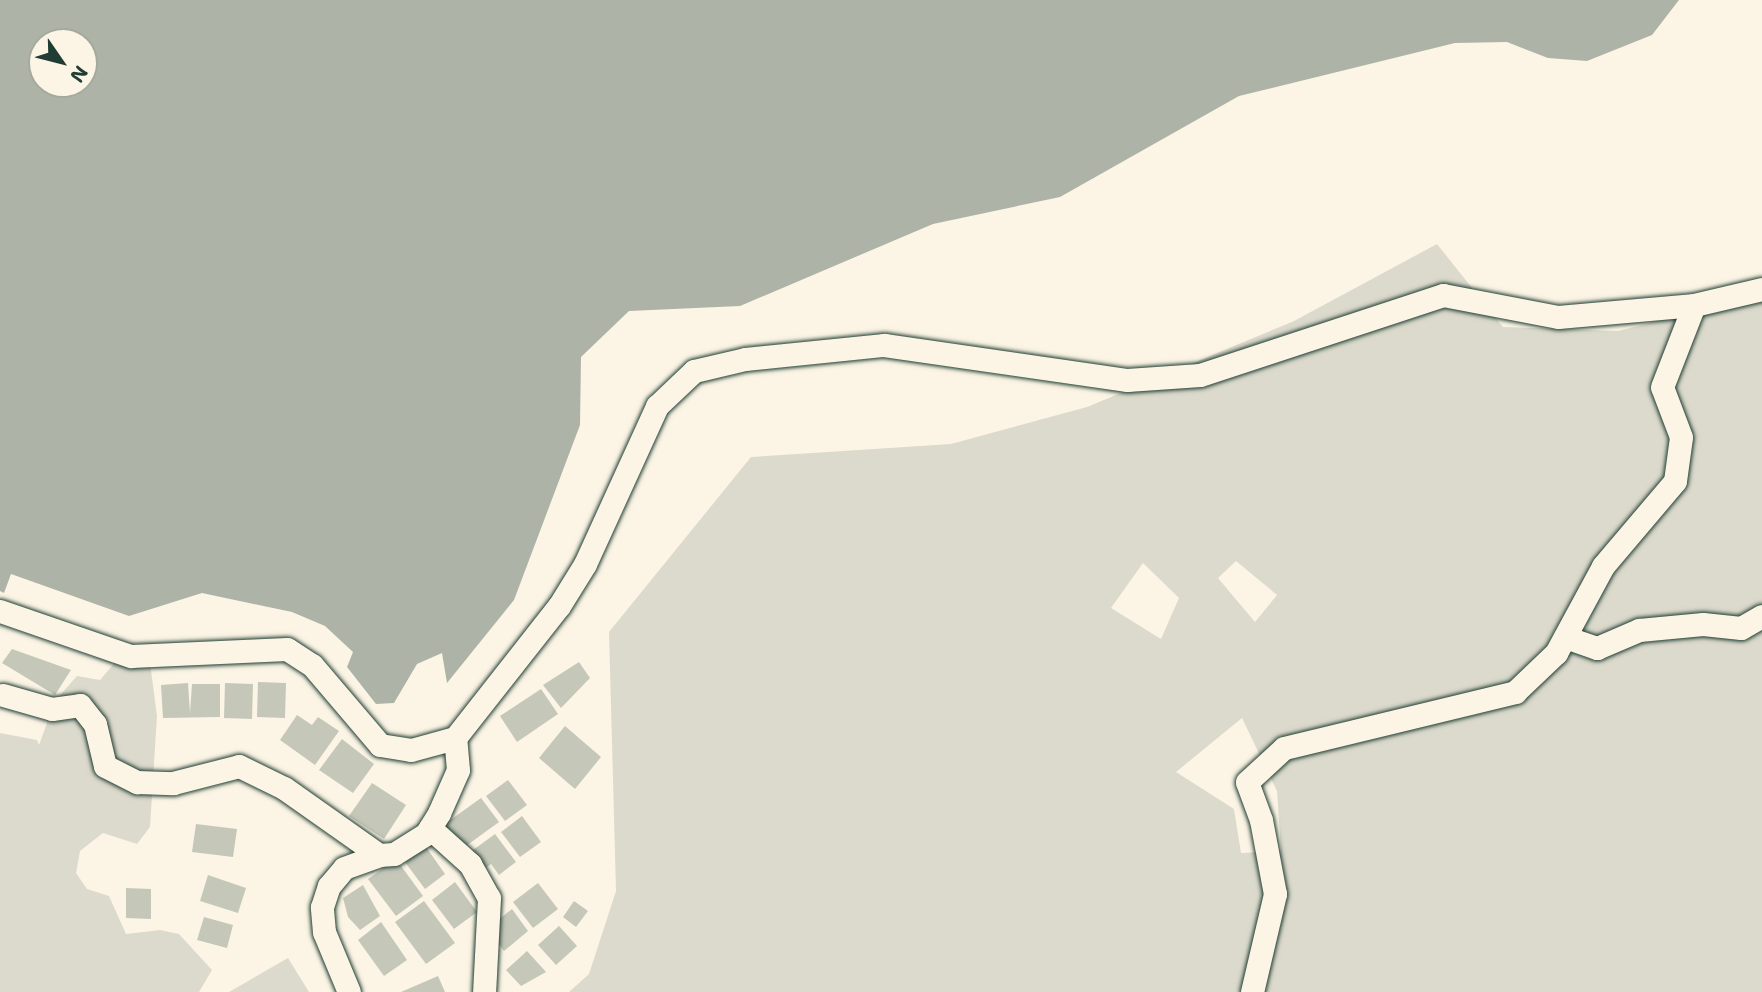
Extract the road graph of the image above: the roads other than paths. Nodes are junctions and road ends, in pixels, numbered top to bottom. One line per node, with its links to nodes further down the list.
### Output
1 (1762, 289): 2 (street)
2 (1694, 305): 5 (street); 7 (street)
3 (0, 611): 7 (street)
4 (1762, 615): 5 (street)
5 (1564, 637): 12 (street)
6 (3, 695): 9 (street)
7 (455, 738): 8 (street)
8 (430, 828): 9 (street); 11 (street)
9 (379, 855): 10 (street)
10 (349, 992)
11 (484, 992)
12 (1252, 992)

